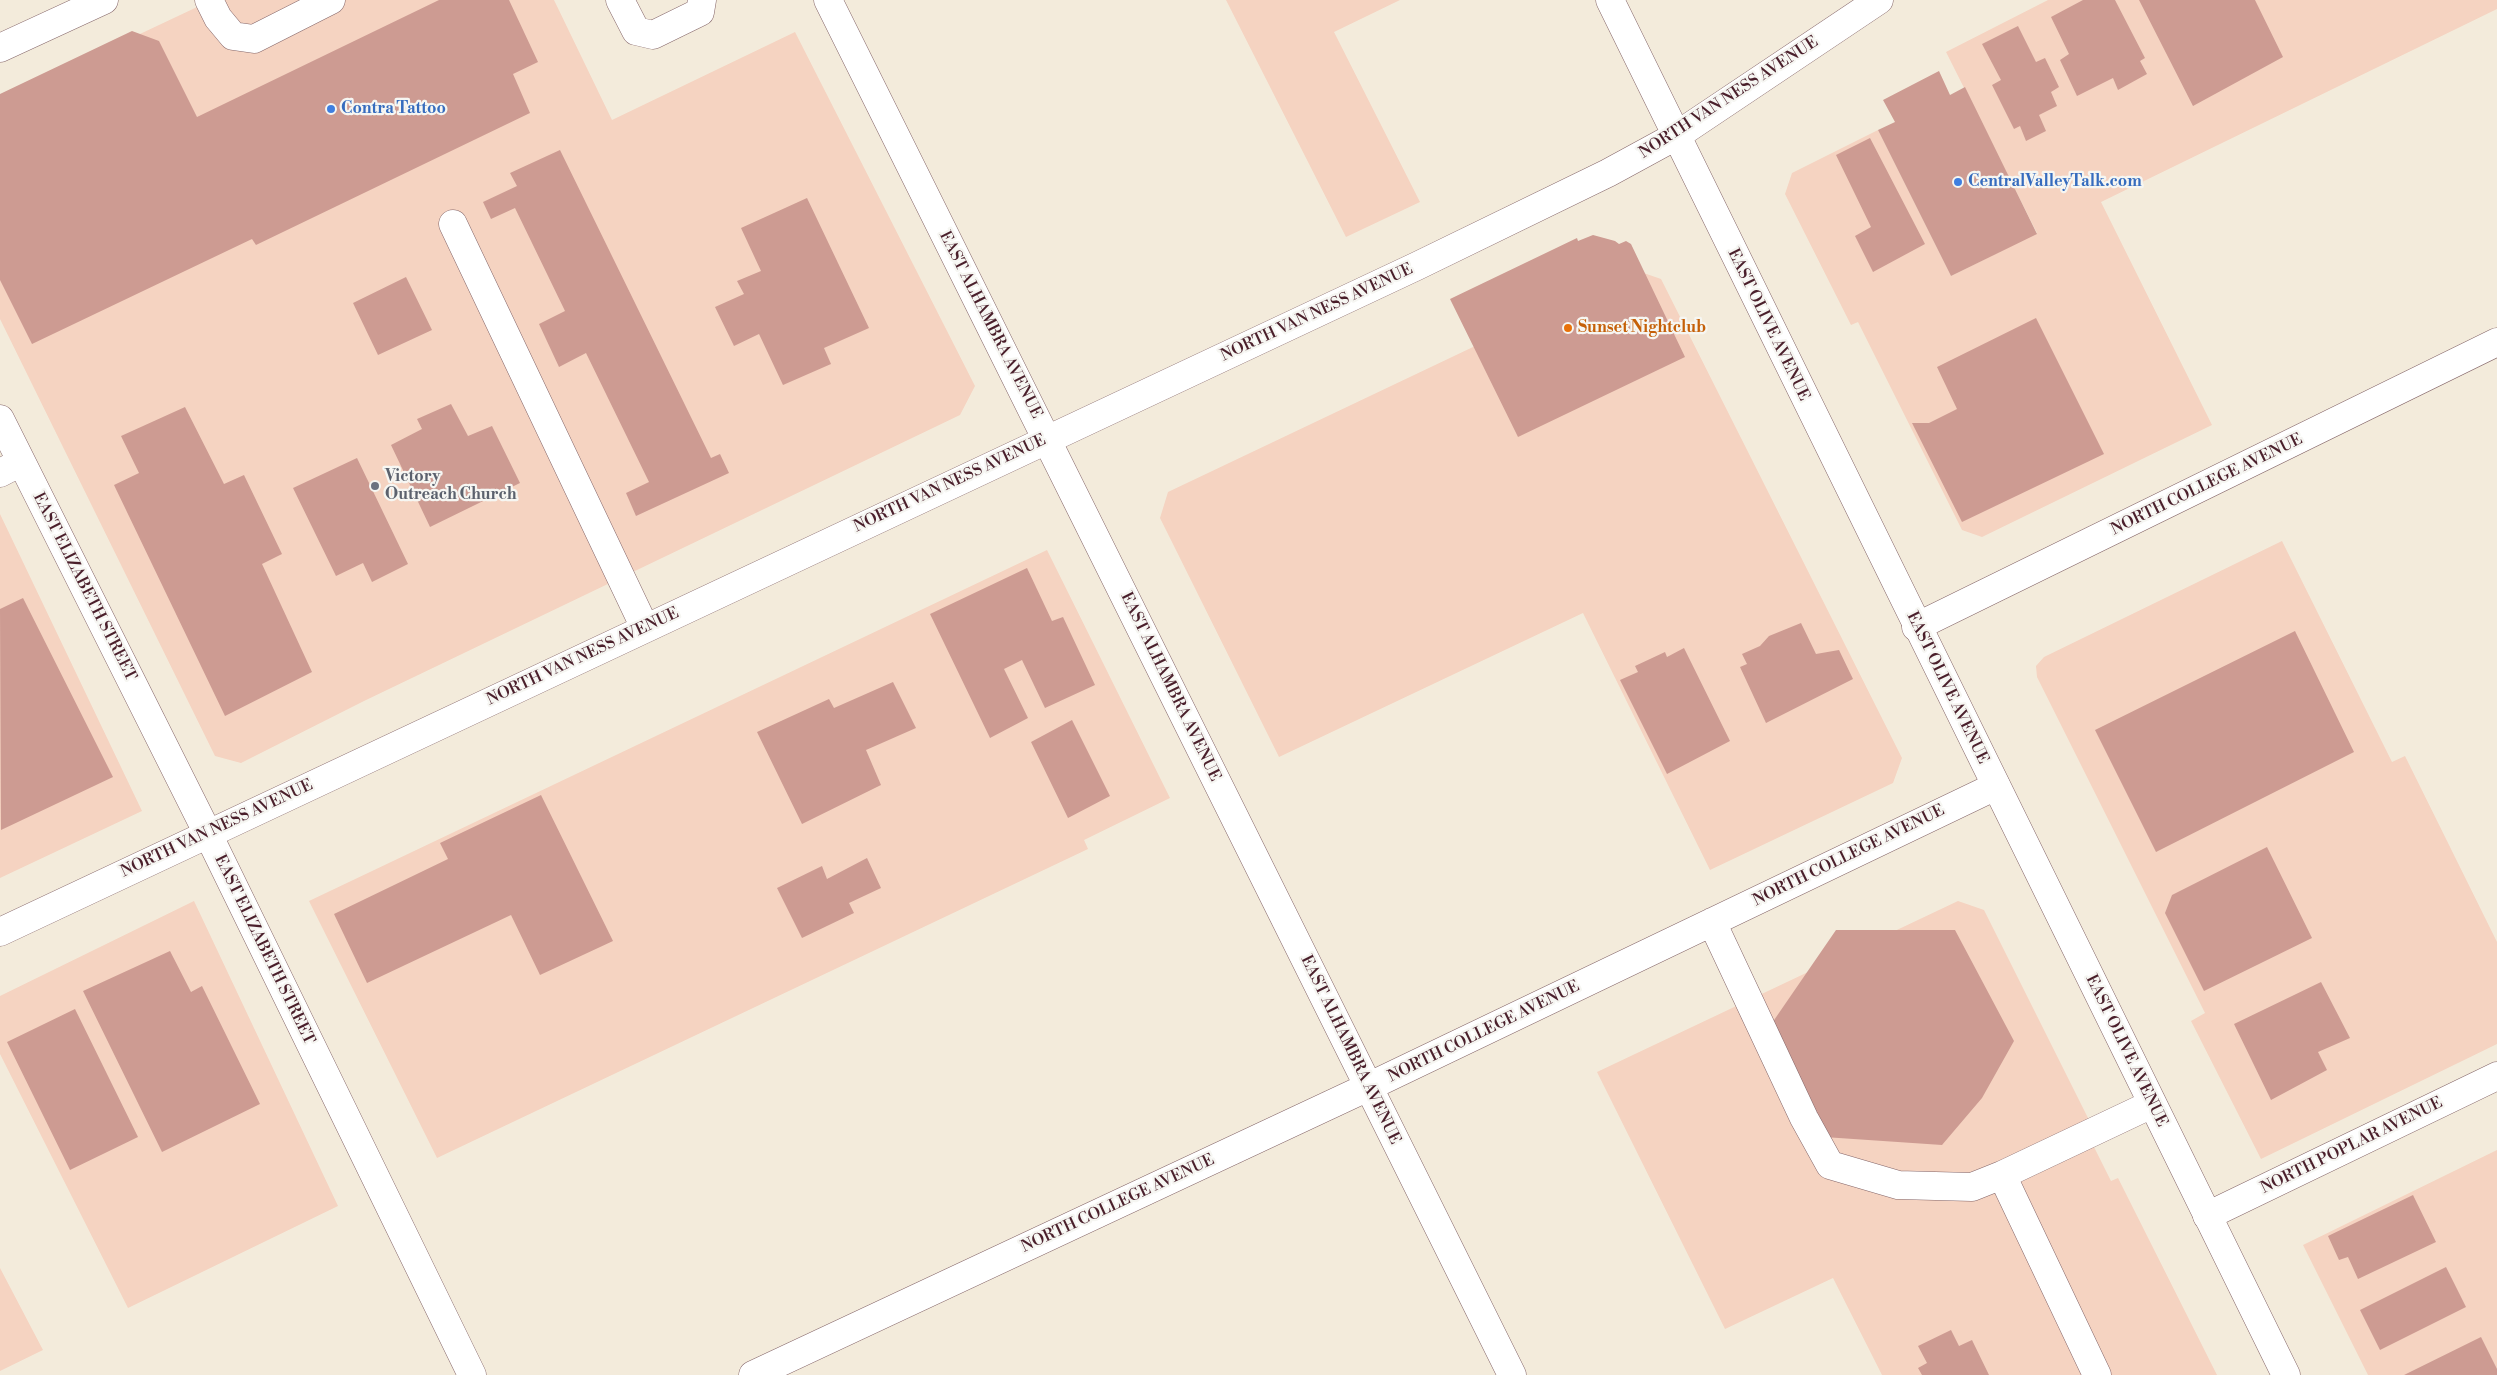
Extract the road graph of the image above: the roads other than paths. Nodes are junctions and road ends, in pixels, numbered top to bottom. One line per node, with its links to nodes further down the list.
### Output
1 (104, 0): 9 (street)
2 (209, 0): 3 (street)
3 (330, 0)
4 (620, 0): 5 (street)
5 (702, 0)
6 (828, 0): 14 (street, EAST ALHAMBRA AVENUE)
7 (1610, 0): 10 (street, EAST OLIVE AVENUE)
8 (1879, 0): 10 (street, NORTH VAN NESS AVENUE)
9 (0, 48)
10 (1676, 136): 14 (street, NORTH VAN NESS AVENUE); 16 (street, EAST OLIVE AVENUE)
11 (453, 224): 17 (street)
12 (2497, 342): 16 (street, NORTH COLLEGE AVENUE)
13 (0, 419): 15 (street, EAST ELIZABETH STREET)
14 (1047, 439): 17 (street, NORTH VAN NESS AVENUE); 23 (street, EAST ALHAMBRA AVENUE)
15 (11, 468): 19 (street, EAST ELIZABETH STREET)
16 (1916, 627): 18 (street, EAST OLIVE AVENUE)
17 (645, 628): 19 (street, NORTH VAN NESS AVENUE)
18 (1996, 786): 20 (street, NORTH COLLEGE AVENUE); 24 (street, EAST OLIVE AVENUE)
19 (208, 834): 21 (street, NORTH VAN NESS AVENUE); 27 (street, EAST ELIZABETH STREET)
20 (1712, 922): 23 (street, NORTH COLLEGE AVENUE); 25 (street)
21 (0, 932)
22 (2497, 1076): 26 (street, NORTH POPLAR AVENUE)
23 (1368, 1087): 28 (street, NORTH COLLEGE AVENUE); 29 (street, EAST ALHAMBRA AVENUE)
24 (2152, 1104): 25 (street); 26 (street, EAST OLIVE AVENUE)
25 (2002, 1175): 30 (street)
26 (2207, 1216): 31 (street, EAST OLIVE AVENUE)
27 (472, 1375)
28 (753, 1375)
29 (1512, 1375)
30 (2097, 1375)
31 (2286, 1375)

